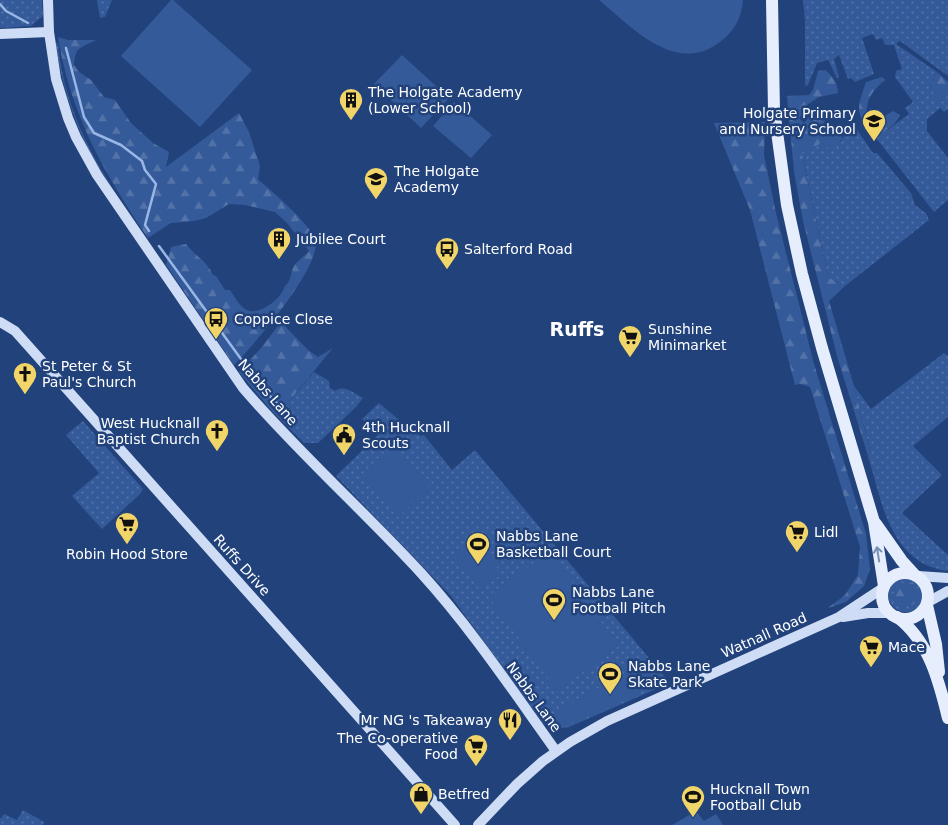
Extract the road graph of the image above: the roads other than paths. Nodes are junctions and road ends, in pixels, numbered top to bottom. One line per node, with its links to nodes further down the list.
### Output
1 (48, 0): 3 (street, Nabbs Lane)
2 (772, 0): 6 (main road)
3 (49, 32): 4 (street); 16 (street, Nabbs Lane)
4 (0, 34)
5 (4, 324): 17 (street, Ruffs Drive)
6 (874, 522): 7 (main road); 9 (main road, one-way to 6)
7 (915, 574): 8 (street); 9 (main road); 11 (main road)
8 (948, 578)
9 (884, 587): 12 (main road); 13 (street, Watnall Road)
10 (948, 591): 11 (street)
11 (928, 604): 12 (main road); 14 (main road)
12 (893, 615): 13 (street, Watnall Road); 14 (main road)
13 (839, 617): 16 (street, Watnall Road)
14 (941, 689): 15 (main road)
15 (948, 718)
16 (556, 751): 18 (street, Watnall Road)
17 (455, 825)
18 (478, 825)

